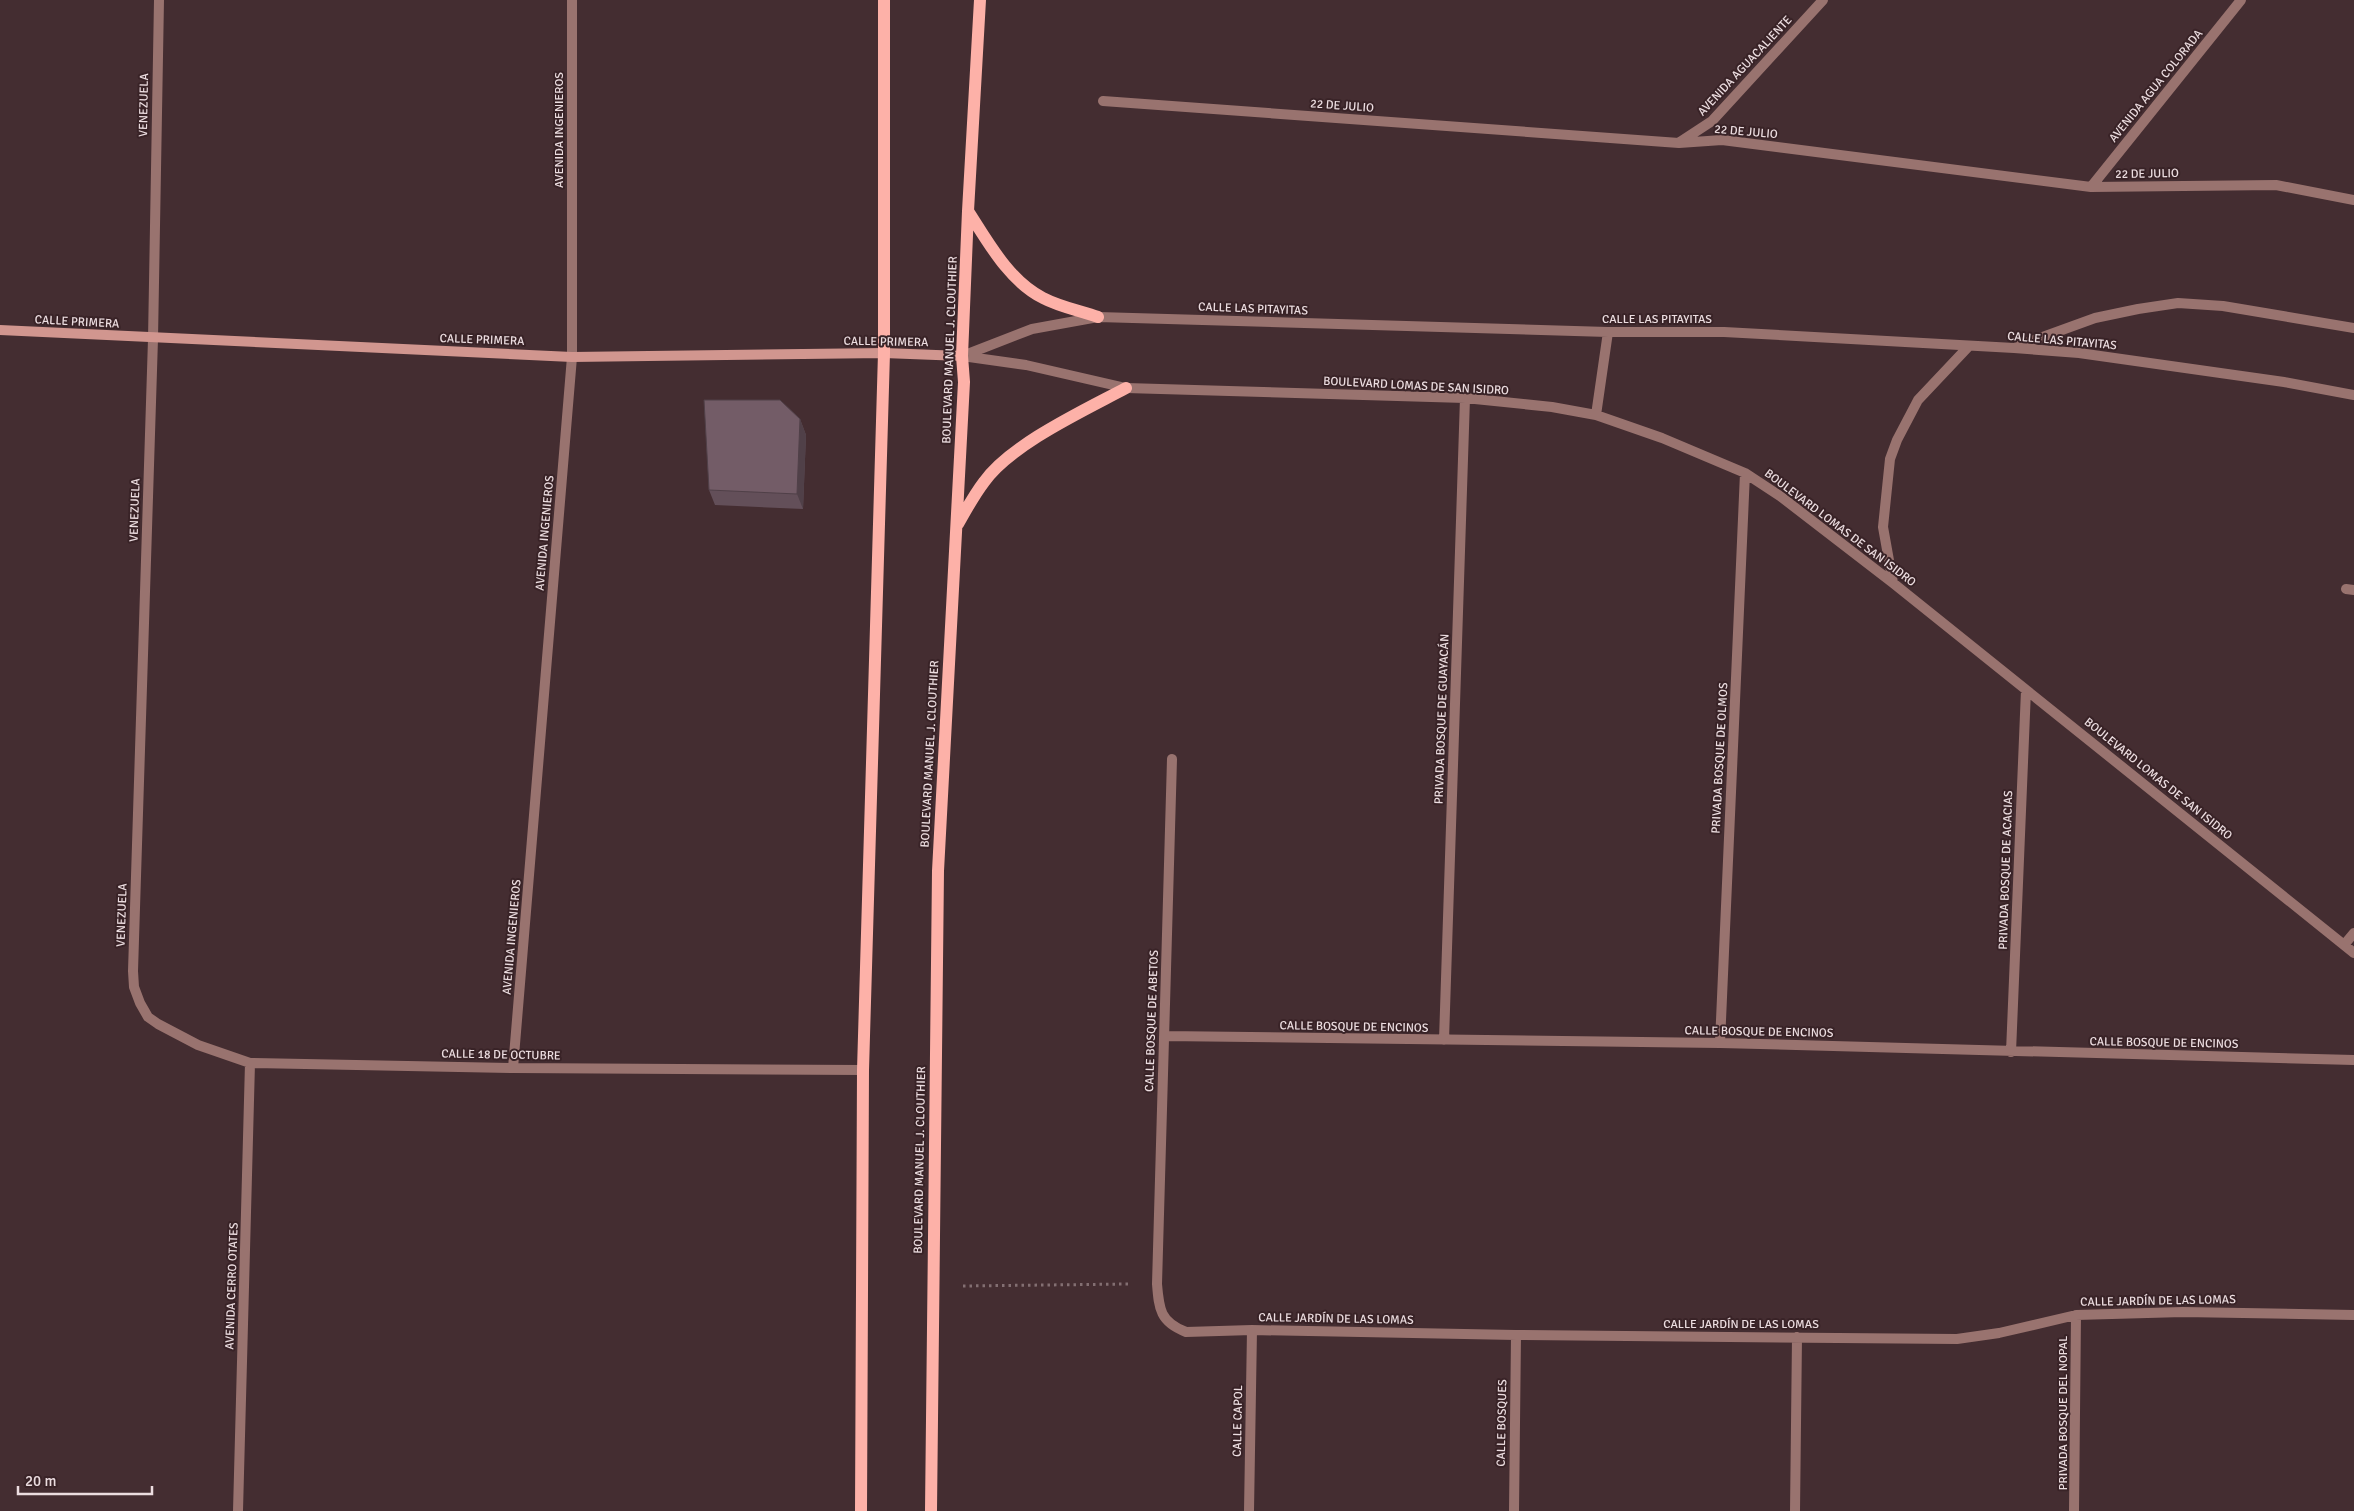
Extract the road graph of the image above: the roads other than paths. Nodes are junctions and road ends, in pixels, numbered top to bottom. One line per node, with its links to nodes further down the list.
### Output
1 (159, 0): 16 (street, VENEZUELA)
2 (572, 0): 21 (street, AVENIDA INGENIEROS)
3 (884, 0): 19 (main road)
4 (980, 0): 11 (main road, BOULEVARD MANUEL J. CLOUTHIER)
5 (1823, 0): 8 (street, AVENIDA AGUACALIENTE)
6 (2241, 0): 9 (street, AVENIDA AGUA COLORADA)
7 (1103, 101): 8 (street, 22 DE JULIO)
8 (1679, 143): 9 (street, 22 DE JULIO)
9 (2091, 187): 10 (street, 22 DE JULIO)
10 (2354, 200)
11 (968, 211): 12 (main road); 20 (main road, BOULEVARD MANUEL J. CLOUTHIER)
12 (1098, 317): 15 (street, CALLE LAS PITAYITAS); 20 (street, CALLE LAS PITAYITAS)
13 (2354, 328): 18 (street)
14 (0, 330): 16 (street, CALLE PRIMERA)
15 (1608, 332): 17 (street, CALLE LAS PITAYITAS); 25 (street)
16 (153, 339): 21 (street, CALLE PRIMERA); 34 (street, VENEZUELA)
17 (1968, 347): 18 (street, CALLE LAS PITAYITAS); 28 (street)
18 (2014, 348): 23 (street, CALLE LAS PITAYITAS)
19 (884, 353): 20 (street, CALLE PRIMERA); 21 (street, CALLE PRIMERA); 42 (main road)
20 (962, 356): 22 (street, BOULEVARD LOMAS DE SAN ISIDRO); 27 (main road, BOULEVARD MANUEL J. CLOUTHIER)
21 (572, 357): 41 (street, AVENIDA INGENIEROS)
22 (1126, 388): 24 (street, BOULEVARD LOMAS DE SAN ISIDRO); 27 (main road)
23 (2354, 395)
24 (1464, 398): 25 (street, BOULEVARD LOMAS DE SAN ISIDRO); 36 (street, PRIVADA BOSQUE DE GUAYACÁN)
25 (1596, 415): 26 (street, BOULEVARD LOMAS DE SAN ISIDRO)
26 (1745, 473): 28 (street, BOULEVARD LOMAS DE SAN ISIDRO); 37 (street, PRIVADA BOSQUE DE OLMOS)
27 (956, 526): 51 (main road, BOULEVARD MANUEL J. CLOUTHIER)
28 (1894, 583): 29 (street, BOULEVARD LOMAS DE SAN ISIDRO)
29 (2026, 690): 32 (street, BOULEVARD LOMAS DE SAN ISIDRO); 38 (street, PRIVADA BOSQUE DE ACACIAS)
30 (1172, 759): 35 (street, CALLE BOSQUE DE ABETOS)
31 (2354, 933): 32 (street)
32 (2344, 945): 33 (street, BOULEVARD LOMAS DE SAN ISIDRO)
33 (2354, 953)
34 (148, 1017): 40 (street, CALLE 18 DE OCTUBRE)
35 (1164, 1036): 36 (street, CALLE BOSQUE DE ENCINOS); 43 (street, CALLE BOSQUE DE ABETOS)
36 (1444, 1040): 37 (street, CALLE BOSQUE DE ENCINOS)
37 (1720, 1043): 38 (street, CALLE BOSQUE DE ENCINOS)
38 (2011, 1052): 39 (street, CALLE BOSQUE DE ENCINOS)
39 (2354, 1060)
40 (250, 1062): 41 (street, CALLE 18 DE OCTUBRE); 49 (street, AVENIDA CERRO OTATES)
41 (514, 1068): 42 (street, CALLE 18 DE OCTUBRE)
42 (863, 1070): 50 (main road)
43 (1157, 1284): 46 (street, CALLE JARDÍN DE LAS LOMAS)
44 (2076, 1315): 45 (street, CALLE JARDÍN DE LAS LOMAS); 48 (street, CALLE JARDÍN DE LAS LOMAS); 55 (street, PRIVADA BOSQUE DEL NOPAL)
45 (2354, 1315)
46 (1252, 1330): 47 (street, CALLE JARDÍN DE LAS LOMAS); 52 (street, CALLE CAPOL)
47 (1516, 1335): 48 (street, CALLE JARDÍN DE LAS LOMAS); 53 (street, CALLE BOSQUES)
48 (1797, 1337): 54 (street)
49 (238, 1511)
50 (861, 1511)
51 (931, 1511)
52 (1249, 1511)
53 (1514, 1511)
54 (1795, 1511)
55 (2074, 1511)

